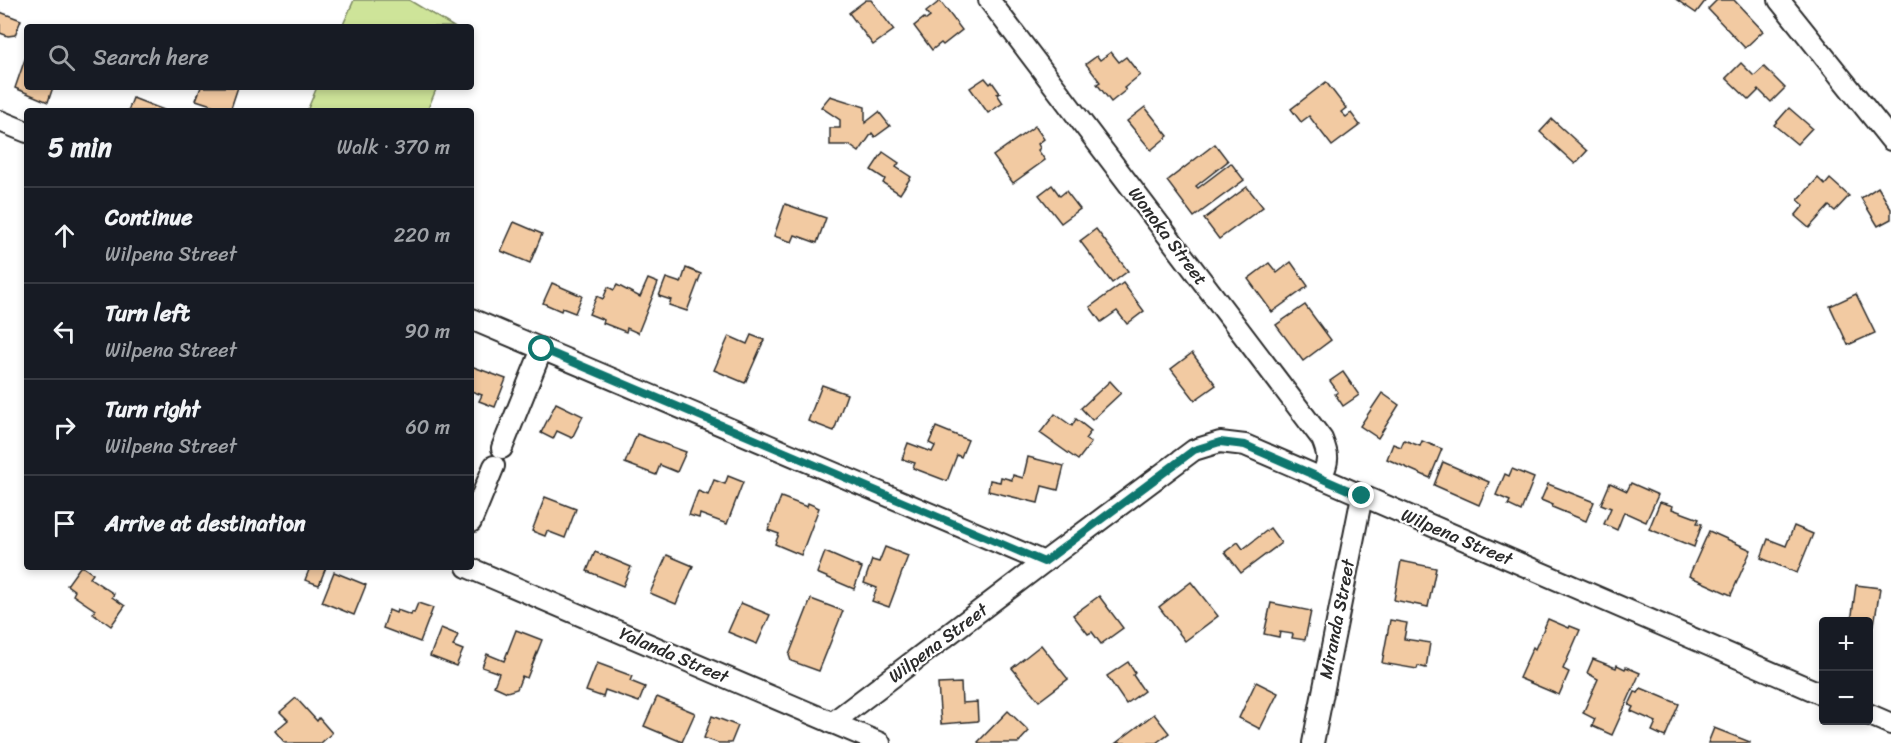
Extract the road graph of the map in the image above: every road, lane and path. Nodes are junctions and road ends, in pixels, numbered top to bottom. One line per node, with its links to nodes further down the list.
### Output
1 (989, 0): 8 (street, Wonoka Street)
2 (1779, 0): 5 (street)
3 (0, 121): 4 (street)
4 (24, 131)
5 (1891, 140)
6 (474, 320): 7 (street)
7 (542, 349): 10 (street); 11 (street)
8 (1321, 478): 9 (street, Wilpena Street); 11 (street, Wilpena Street)
9 (1362, 496): 13 (street, Wilpena Street); 18 (street, Miranda Street)
10 (474, 515)
11 (1044, 562): 15 (street, Wilpena Street)
12 (474, 570): 15 (street, Yalanda Street)
13 (1819, 693)
14 (1873, 716): 16 (street)
15 (832, 723): 17 (street, Yalanda Street)
16 (1891, 724)
17 (880, 743)
18 (1313, 743)

